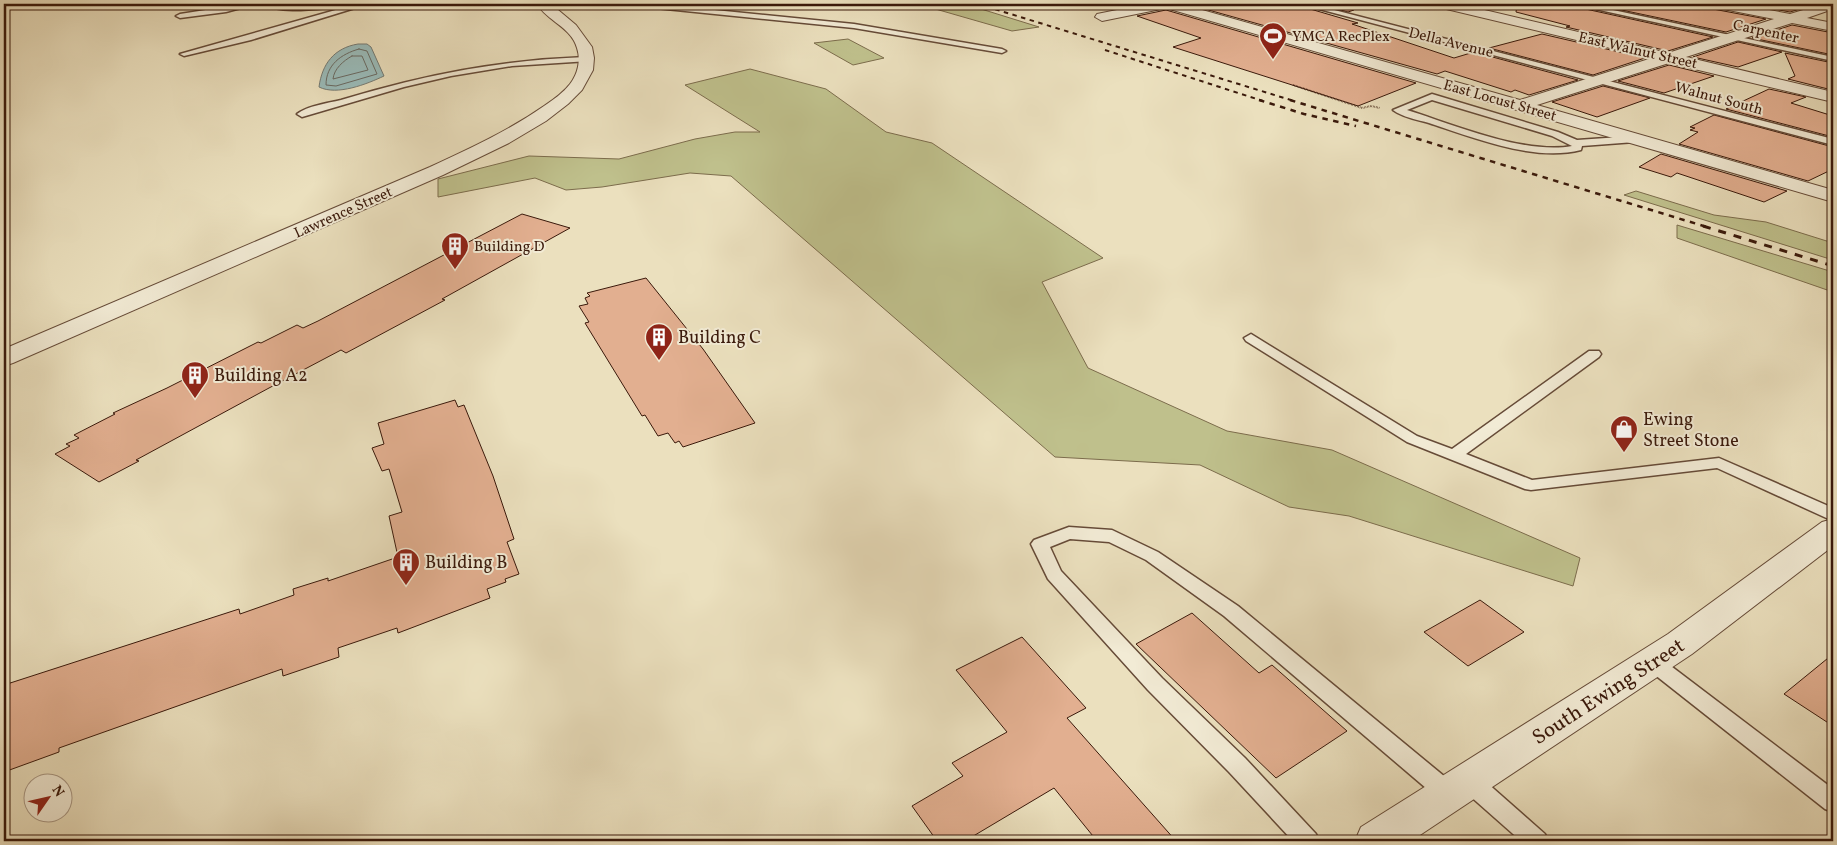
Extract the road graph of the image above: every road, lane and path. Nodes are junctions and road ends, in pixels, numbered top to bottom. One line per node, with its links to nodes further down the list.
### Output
1 (252, 4): 13 (lane)
2 (268, 4): 3 (lane)
3 (359, 4)
4 (364, 4): 19 (lane)
5 (549, 4): 21 (street)
6 (636, 4): 18 (lane)
7 (1166, 4): 14 (street); 25 (street, East Locust Street)
8 (1304, 4): 23 (lane, Della Avenue)
9 (1443, 4): 20 (street, East Walnut Street)
10 (1576, 4): 17 (lane, Carpenter)
11 (1718, 4): 15 (street)
12 (1833, 5): 15 (street)
13 (180, 16)
14 (1102, 17)
15 (1788, 18): 16 (street); 17 (street)
16 (1833, 27)
17 (1730, 38): 20 (street); 22 (lane, Carpenter)
18 (1002, 51)
19 (184, 54)
20 (1668, 58): 23 (street); 26 (street, East Walnut Street)
21 (586, 59): 30 (lane); 37 (street, Lawrence Street)
22 (1833, 59)
23 (1597, 80): 28 (street); 33 (lane, Walnut South)
24 (1293, 85): 29 (path)
25 (1486, 96): 27 (lane); 28 (street, East Locust Street)
26 (1833, 97)
27 (1463, 106): 29 (lane); 32 (lane)
28 (1519, 106): 31 (street, East Locust Street)
29 (1398, 110): 32 (lane)
30 (302, 114)
31 (1635, 138): 32 (lane); 34 (street, East Locust Street)
32 (1576, 142)
33 (1833, 142)
34 (1833, 196)
35 (1251, 338): 38 (lane)
36 (1594, 354): 38 (lane)
37 (4, 358)
38 (1454, 455): 39 (lane)
39 (1833, 515)
40 (1833, 530): 41 (street, South Ewing Street)
41 (1652, 662): 42 (street, South Ewing Street); 43 (lane)
42 (1459, 788): 44 (lane); 45 (street, South Ewing Street); 46 (lane)
43 (1833, 802)
44 (1308, 841)
45 (1376, 841)
46 (1536, 841)

